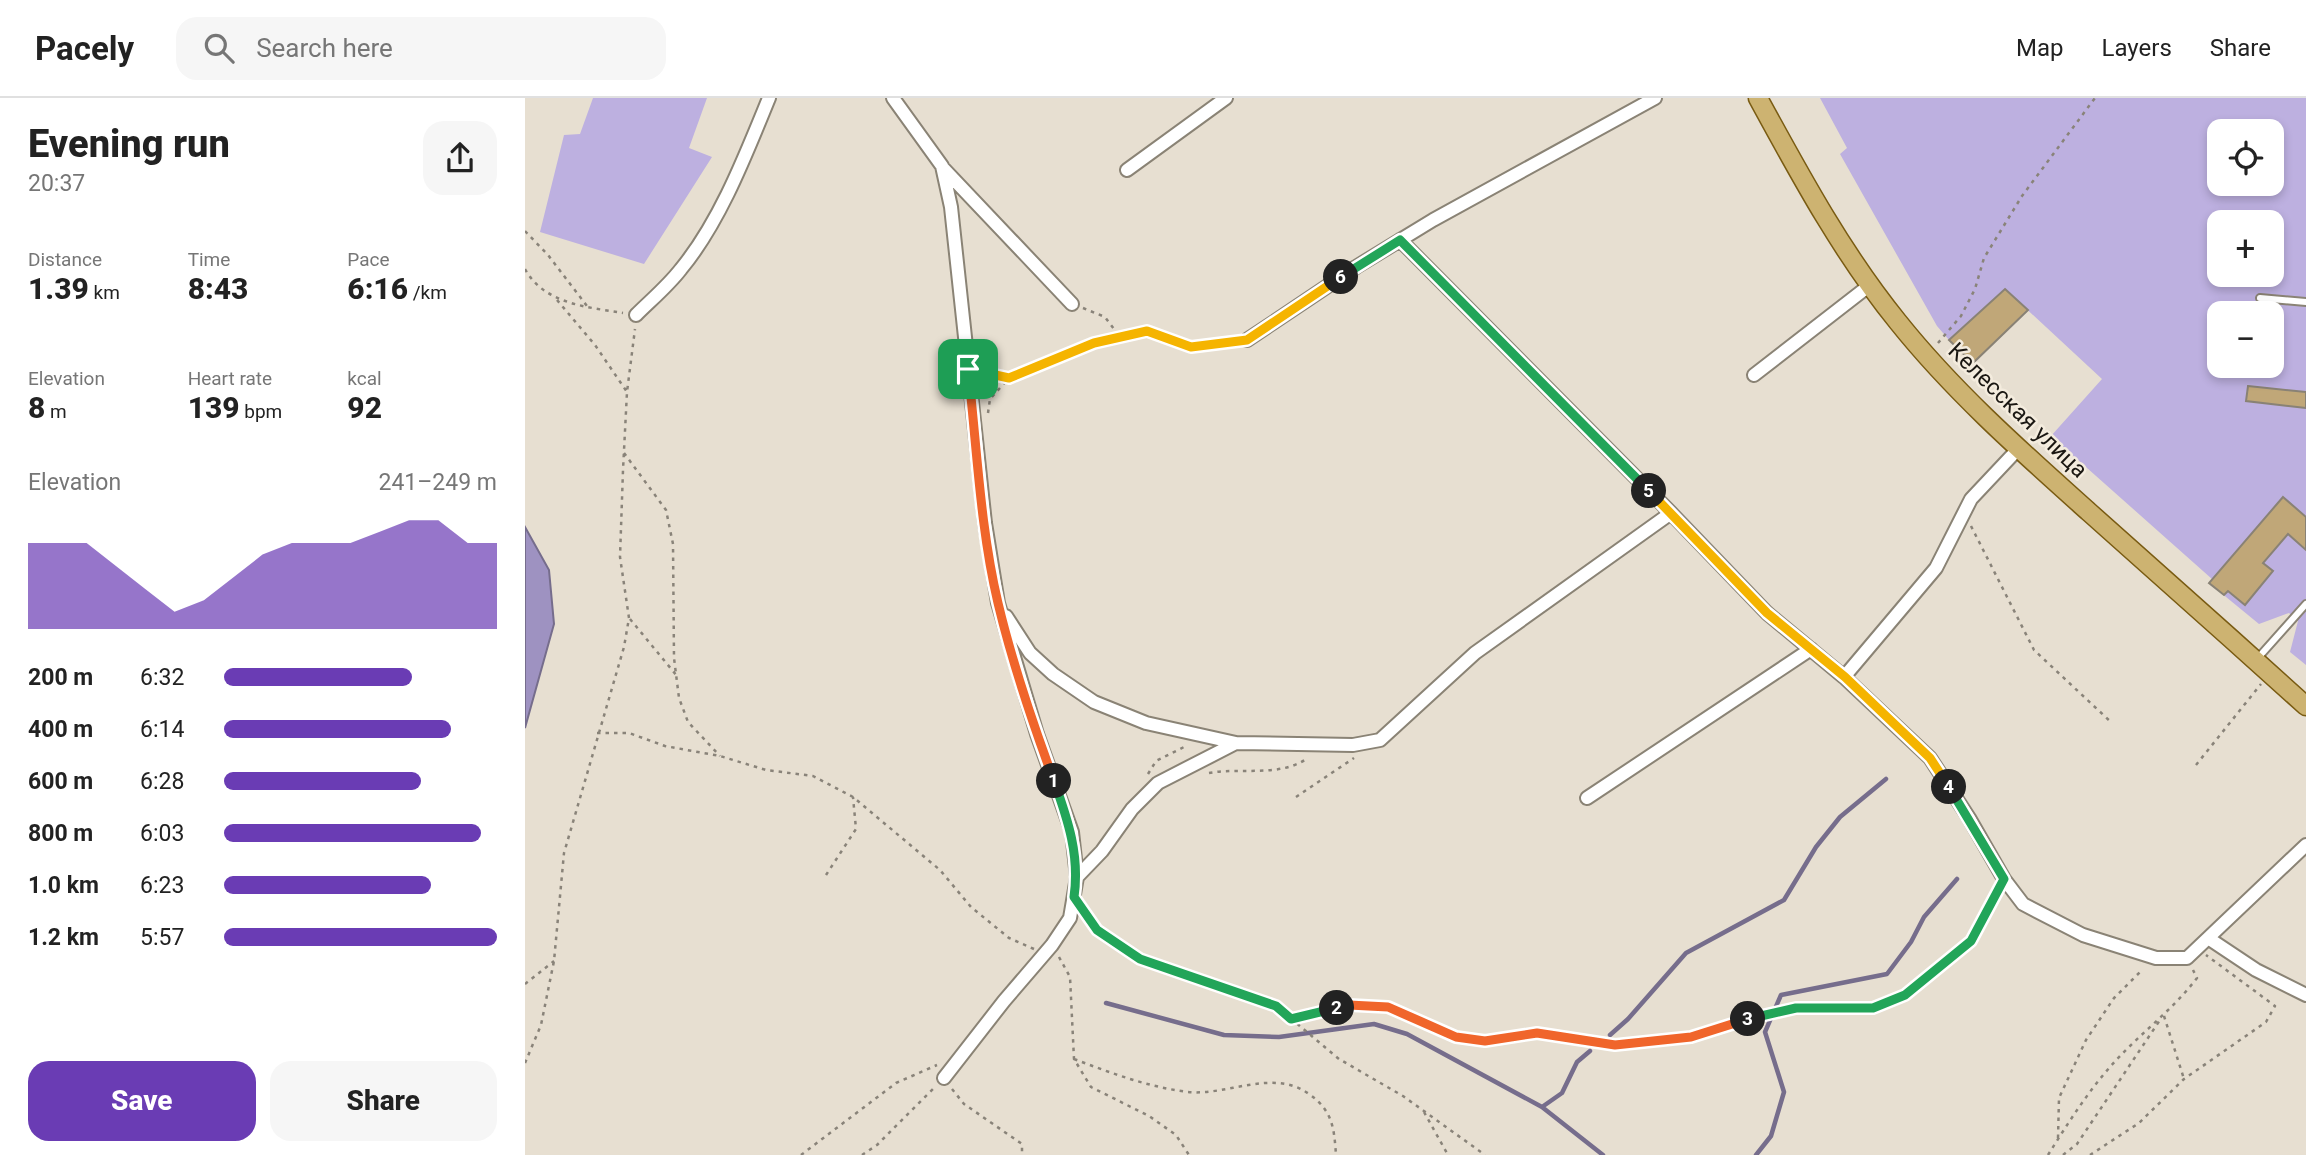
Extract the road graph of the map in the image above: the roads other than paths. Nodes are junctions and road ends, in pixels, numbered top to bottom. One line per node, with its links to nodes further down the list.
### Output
1 (769, 98): 13 (street)
2 (893, 98): 6 (street)
3 (1226, 98): 7 (street)
4 (1655, 98): 8 (street)
5 (1761, 99): 9 (main road, Келесская улица)
6 (941, 166): 12 (street); 18 (street)
7 (1127, 170)
8 (1400, 240): 14 (street); 17 (street)
9 (1870, 285): 15 (street); 16 (main road, Келесская улица)
10 (2260, 298): 11 (lane)
11 (2306, 302)
12 (1072, 304)
13 (636, 315)
14 (1247, 340)
15 (1754, 375)
16 (2019, 449): 21 (main road, Келесская улица); 22 (street)
17 (1671, 513): 20 (street); 24 (street)
18 (998, 603): 24 (street); 27 (street)
19 (2306, 604): 21 (lane)
20 (1811, 649): 22 (street); 25 (street)
21 (2256, 661): 23 (main road, Келесская улица)
22 (1845, 677): 28 (street)
23 (2306, 706)
24 (1236, 743): 27 (street)
25 (1587, 798)
26 (2306, 845): 28 (street)
27 (1077, 877): 30 (street)
28 (2208, 938): 29 (street)
29 (2306, 995)
30 (944, 1078)

